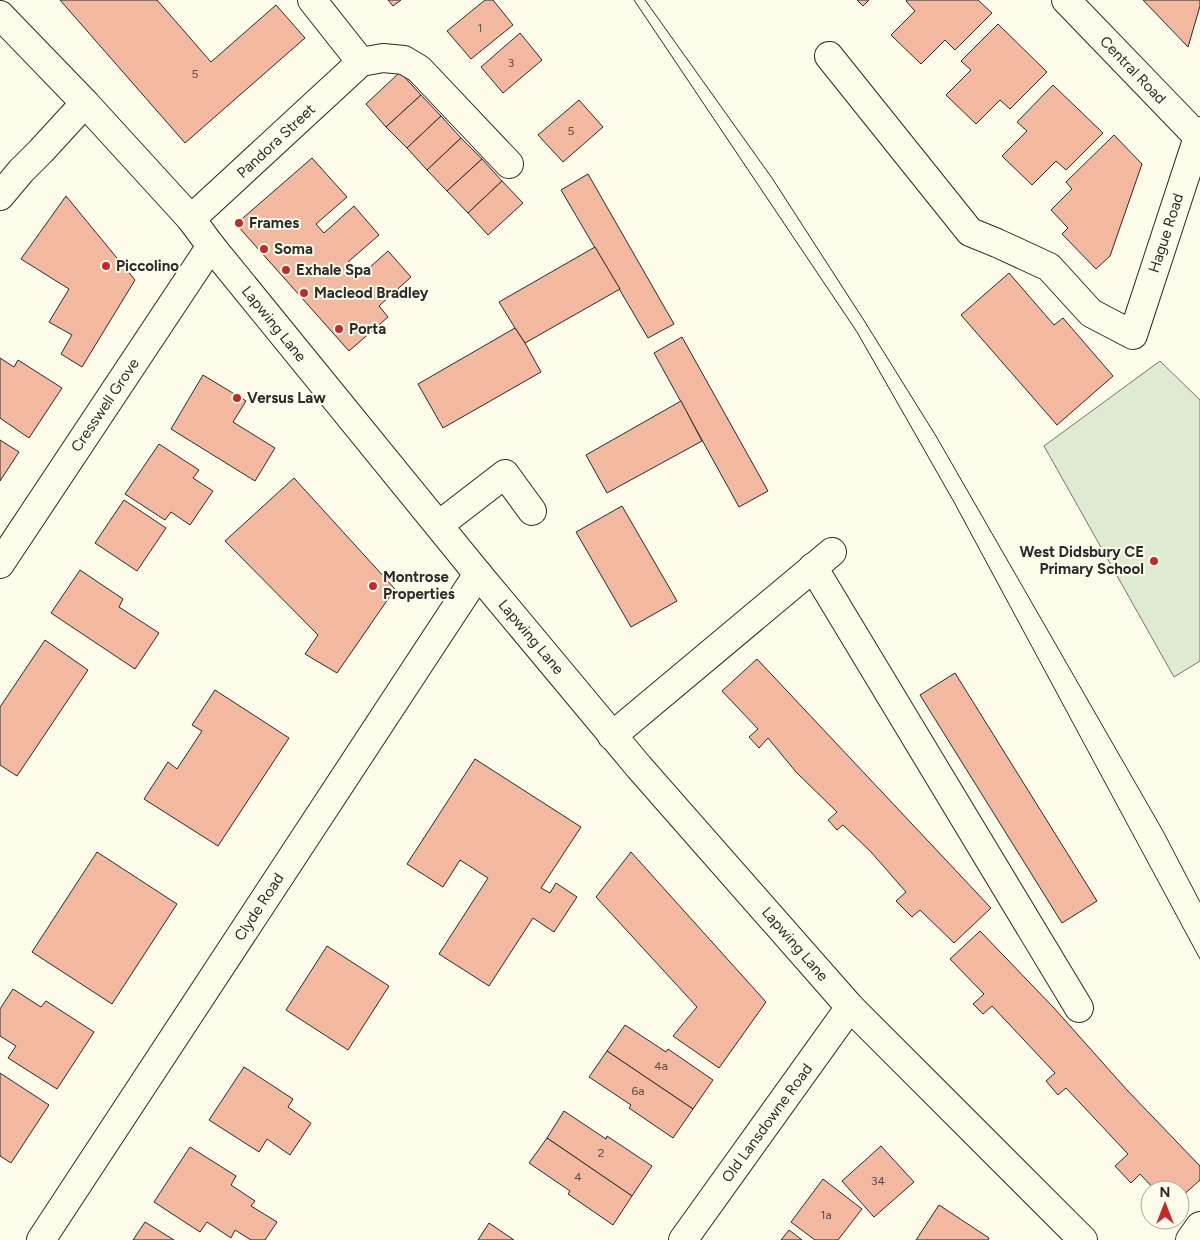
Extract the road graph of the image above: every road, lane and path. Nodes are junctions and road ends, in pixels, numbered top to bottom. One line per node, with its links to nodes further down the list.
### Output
1 (312, 0): 5 (street)
2 (1066, 0): 7 (street, Central Road)
3 (0, 16): 6 (street, Lapwing Lane)
4 (829, 56): 7 (street, Hague Road)
5 (361, 62): 8 (street); 10 (street, Pandora Street)
6 (85, 103): 9 (street); 10 (street, Lapwing Lane)
7 (1199, 136)
8 (509, 164)
9 (0, 196)
10 (190, 219): 11 (street, Lapwing Lane)
11 (211, 246): 13 (street, Lapwing Lane); 14 (street, Cresswell Grove)
12 (532, 510): 13 (street)
13 (439, 525): 15 (street, Lapwing Lane)
14 (0, 564)
15 (478, 574): 16 (street, Lapwing Lane); 20 (street, Clyde Road)
16 (612, 736): 17 (street, Lapwing Lane); 18 (street)
17 (850, 1007): 21 (street, Old Lansdowne Road); 22 (street, Lapwing Lane)
18 (1079, 1008)
19 (1200, 1226): 23 (street)
20 (41, 1240)
21 (683, 1240)
22 (1083, 1240)
23 (1190, 1240)

